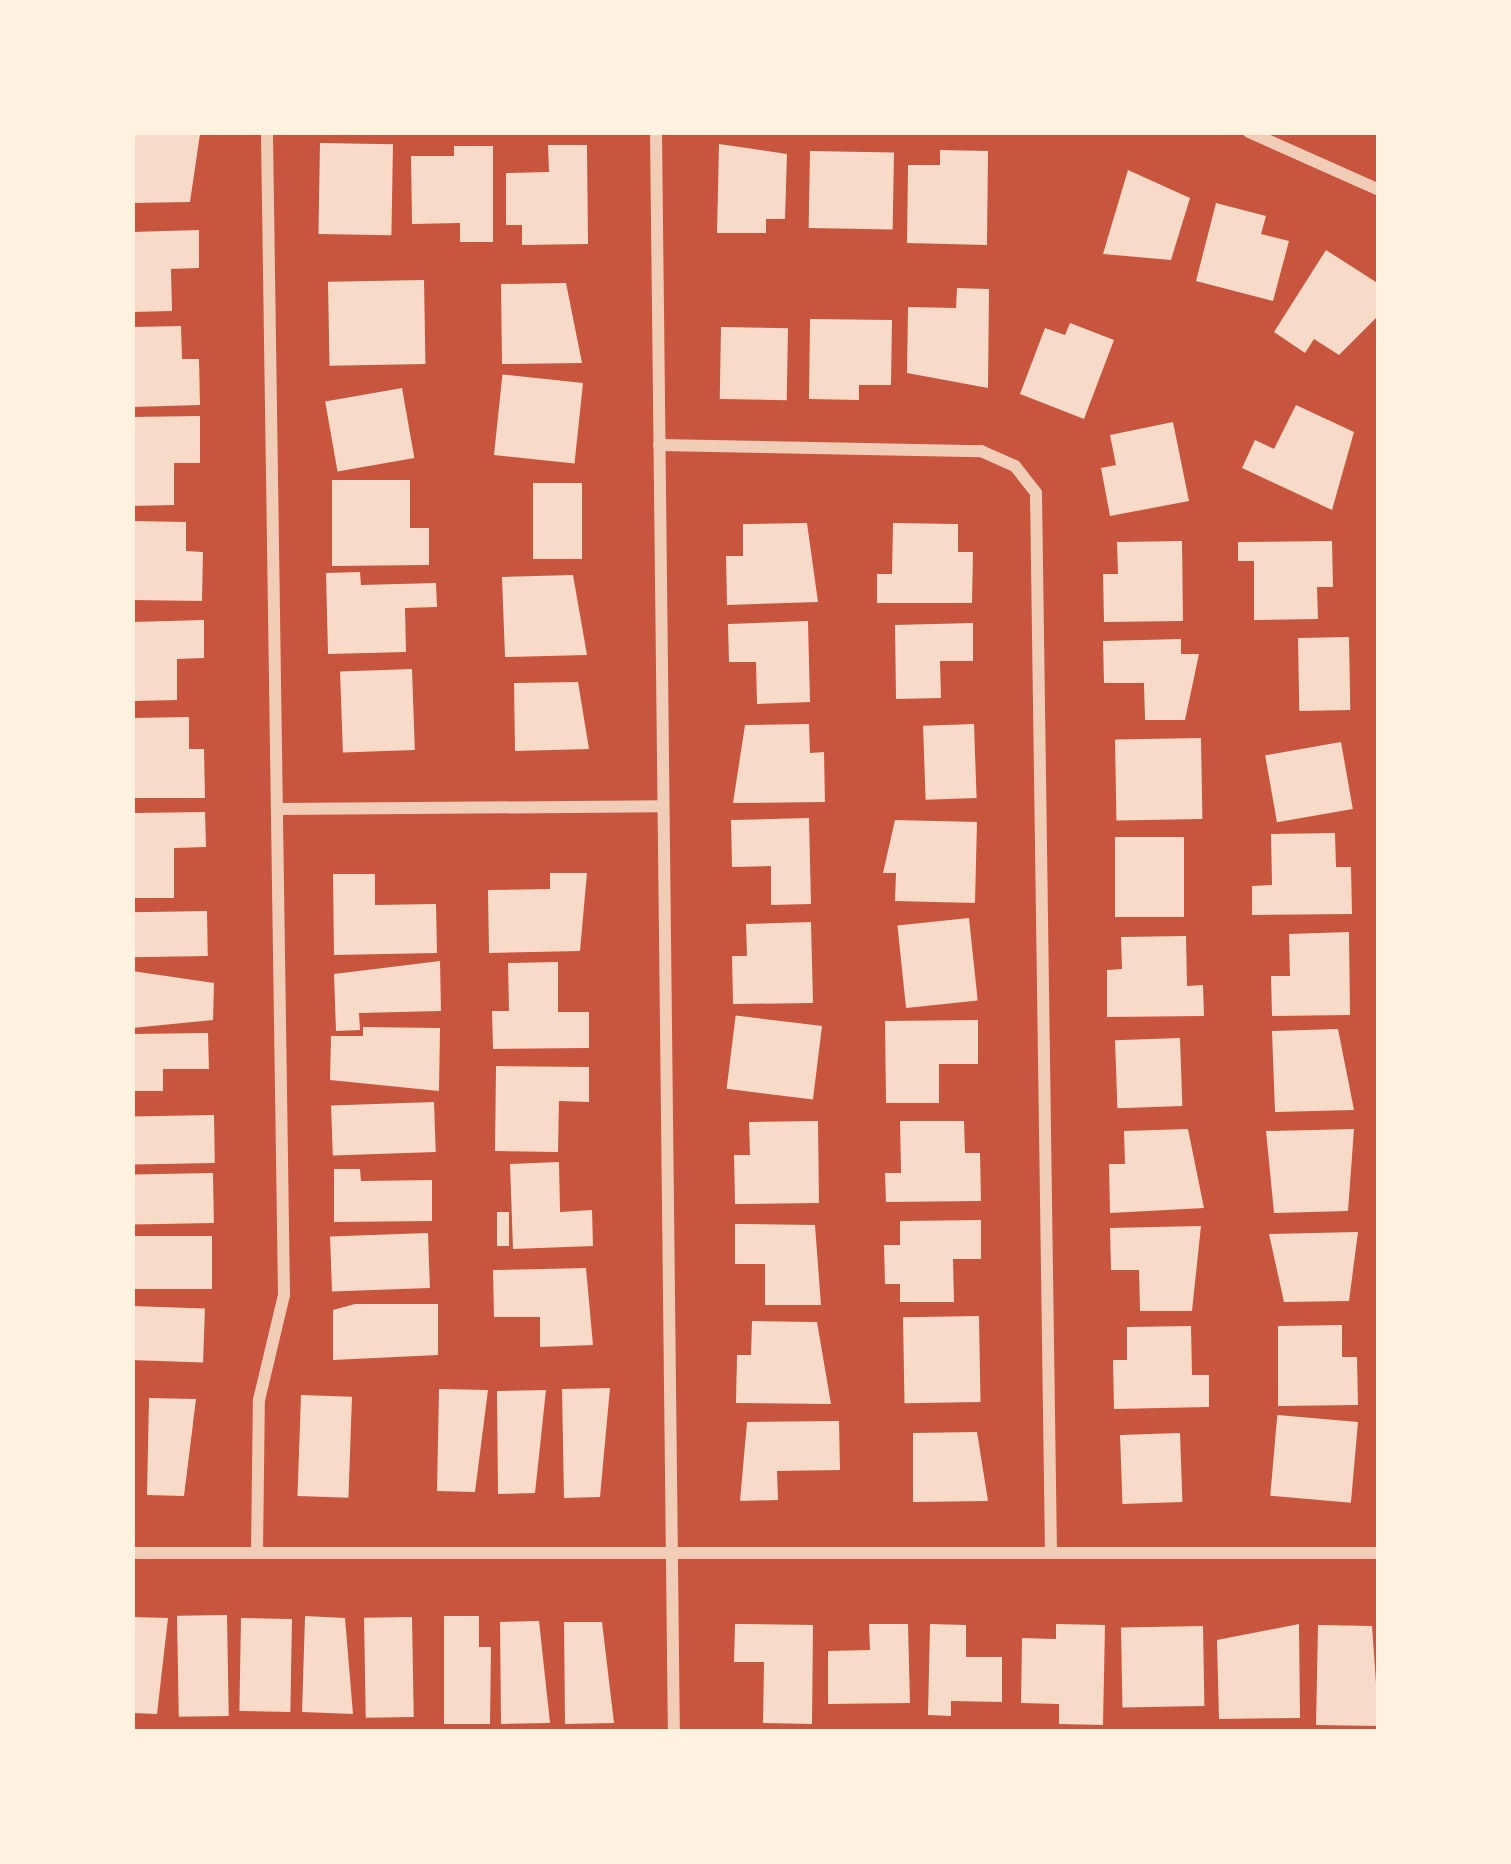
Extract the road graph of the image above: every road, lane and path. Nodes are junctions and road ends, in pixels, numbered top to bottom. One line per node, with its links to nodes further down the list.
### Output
1 (268, 132): 7 (street)
2 (656, 132): 5 (street)
3 (1249, 132): 4 (street)
4 (1379, 190)
5 (659, 445): 6 (street); 11 (street)
6 (663, 806): 7 (street); 10 (street)
7 (278, 809): 9 (street)
8 (132, 1553): 9 (street)
9 (257, 1553): 10 (street)
10 (672, 1553): 11 (street); 13 (street)
11 (1051, 1553): 12 (street)
12 (1379, 1553)
13 (674, 1732)

